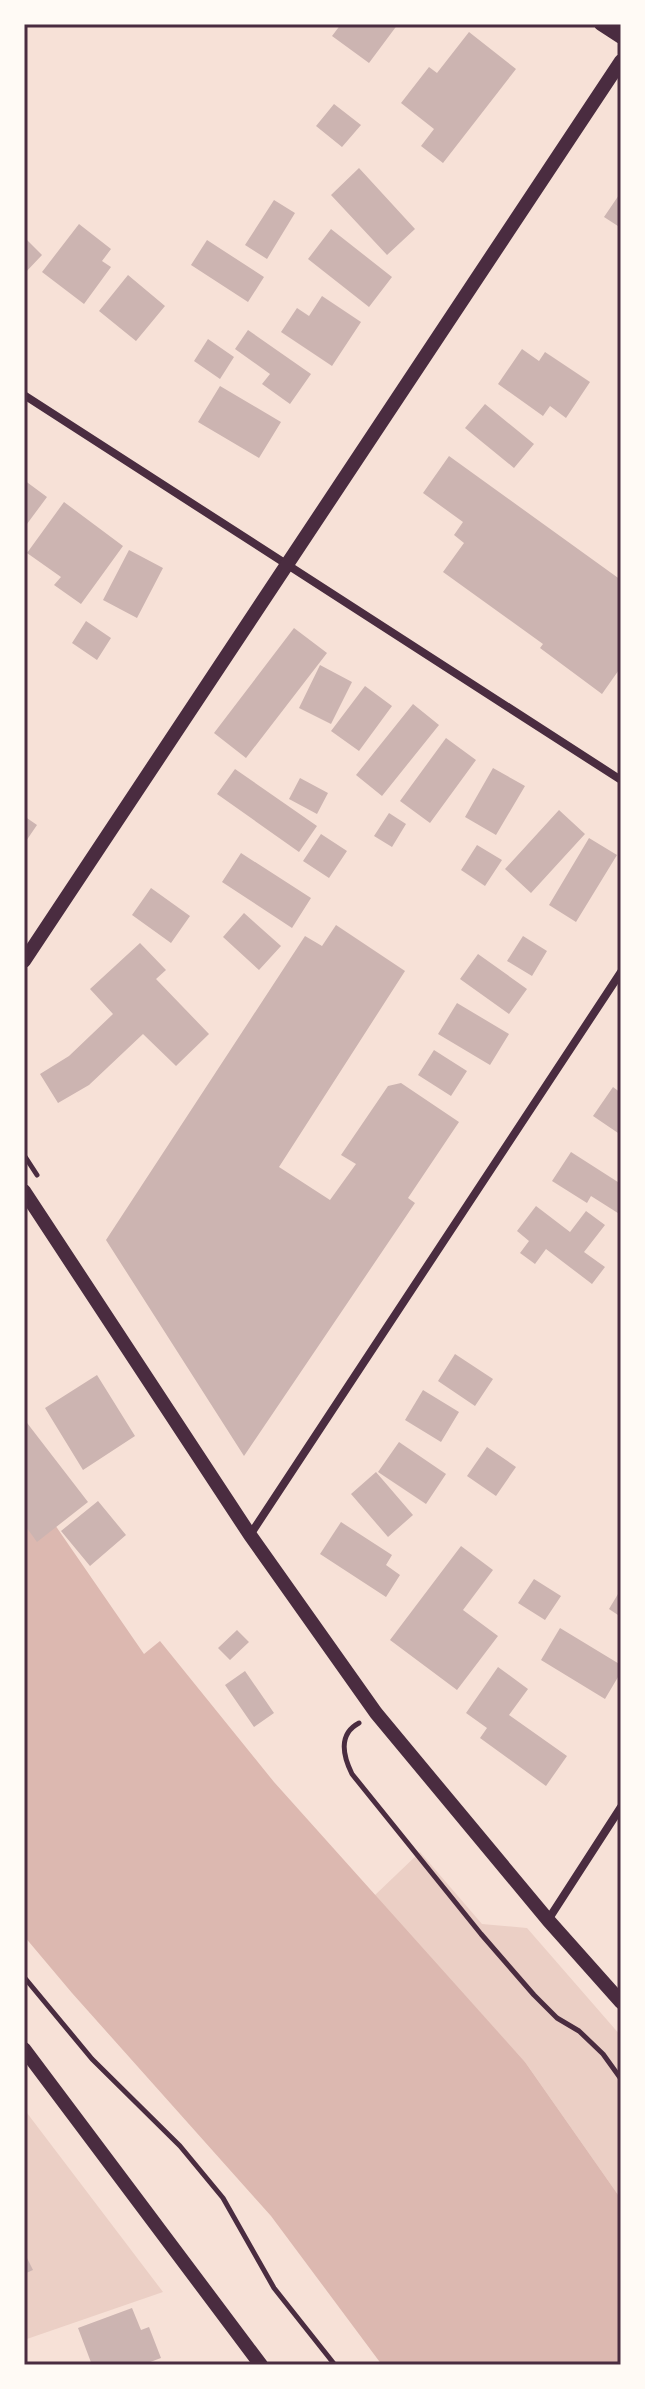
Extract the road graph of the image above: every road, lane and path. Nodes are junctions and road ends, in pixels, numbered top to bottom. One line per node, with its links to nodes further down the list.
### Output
1 (601, 24): 2 (street)
2 (621, 37)
3 (621, 61): 5 (street)
4 (24, 395): 5 (street)
5 (287, 565): 6 (street); 7 (street)
6 (621, 780)
7 (24, 961)
8 (621, 972): 10 (street)
9 (24, 1191): 10 (street)
10 (250, 1535): 13 (street)
11 (354, 1725): 17 (path)
12 (621, 1807): 13 (street)
13 (548, 1920): 15 (street)
14 (24, 1977): 19 (path)
15 (621, 2002)
16 (24, 2049): 18 (street)
17 (621, 2079)
18 (261, 2365)
19 (335, 2365)

